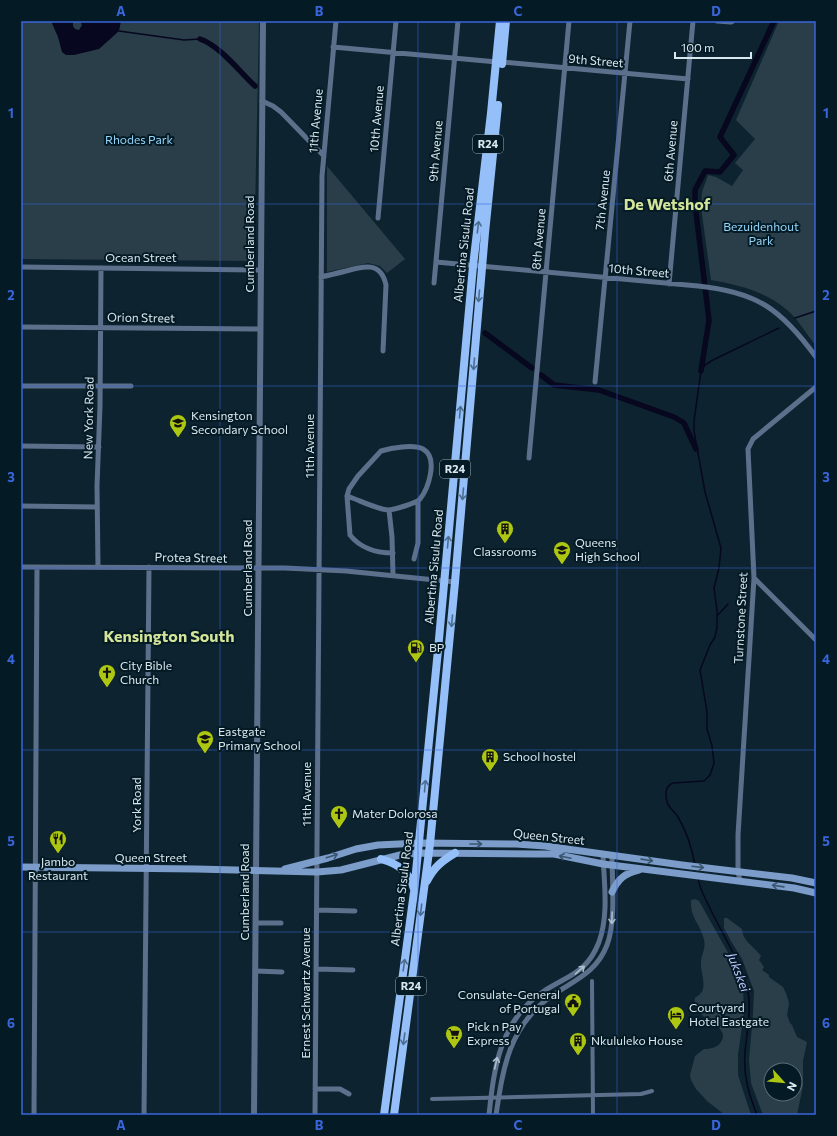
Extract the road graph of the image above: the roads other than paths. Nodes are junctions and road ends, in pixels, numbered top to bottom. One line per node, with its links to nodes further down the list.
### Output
1 (263, 21): 19 (street, Cumberland Road)
2 (336, 21): 12 (street, 11th Avenue)
3 (396, 21): 13 (street, 10th Avenue)
4 (458, 21): 14 (street, 9th Avenue)
5 (500, 21): 15 (main road, Albertina Sisulu Road / R24)
6 (506, 21): 15 (main road, Albertina Sisulu Road / R24)
7 (569, 21): 16 (street, 8th Avenue)
8 (630, 21): 17 (street, 7th Avenue)
9 (693, 21): 18 (street, 6th Avenue)
10 (716, 21): 11 (street)
11 (733, 21)
12 (333, 47): 13 (street, 9th Street); 20 (street, 11th Avenue)
13 (393, 53): 14 (street, 9th Street); 21 (street, 10th Avenue)
14 (454, 58): 15 (street, 9th Street); 22 (street, 9th Avenue)
15 (500, 62): 16 (street, 9th Street); 23 (main road, Albertina Sisulu Road / R24, one-way to 15); 25 (main road, Albertina Sisulu Road / R24)
16 (564, 68): 17 (street, 9th Street); 28 (street, 8th Avenue)
17 (626, 74): 18 (street, 9th Street); 30 (street, 7th Avenue)
18 (688, 79): 32 (street, 6th Avenue)
19 (262, 101): 20 (street); 27 (street, Cumberland Road)
20 (323, 155): 29 (street, 11th Avenue)
21 (378, 218)
22 (436, 262): 23 (street, 10th Street); 31 (street, 9th Avenue)
23 (473, 266): 25 (street, 10th Street); 61 (main road, Albertina Sisulu Road / R24, one-way to 23)
24 (21, 267): 26 (street, Ocean Street)
25 (482, 267): 28 (street, 10th Street); 62 (main road, Albertina Sisulu Road / R24, one-way to 62)
26 (101, 268): 27 (street, Ocean Street); 34 (street, New York Road)
27 (261, 270): 35 (street, Cumberland Road)
28 (546, 272): 30 (street, 10th Street); 45 (street, 8th Avenue)
29 (321, 277): 36 (street); 58 (street, 11th Avenue)
30 (606, 278): 32 (street, 10th Street); 38 (street, 7th Avenue)
31 (434, 283)
32 (669, 284): 37 (street, 10th Street)
33 (21, 327): 34 (street, Orion Street)
34 (100, 327): 35 (street, Orion Street); 41 (street, New York Road)
35 (260, 328): 57 (street, Cumberland Road)
36 (383, 351)
37 (816, 357)
38 (595, 382)
39 (21, 386): 41 (street)
40 (131, 386): 41 (street)
41 (100, 387): 44 (street, New York Road)
42 (816, 387): 60 (street, Turnstone Street)
43 (21, 446): 44 (street)
44 (99, 447): 49 (street, New York Road)
45 (529, 458)
46 (347, 496): 47 (street); 50 (street); 51 (street)
47 (418, 501): 50 (street); 52 (street)
48 (21, 506): 49 (street)
49 (97, 507): 55 (street, New York Road)
50 (389, 510): 51 (street)
51 (393, 553): 59 (street)
52 (414, 559)
53 (21, 566): 54 (street, Protea Street)
54 (38, 567): 55 (street, Protea Street); 76 (street)
55 (98, 567): 56 (street, Protea Street)
56 (149, 567): 57 (street, Protea Street); 77 (street, York Road)
57 (259, 569): 58 (street, Protea Street); 79 (street, Cumberland Road)
58 (319, 570): 59 (street, Protea Street); 72 (street, 11th Avenue)
59 (393, 575): 61 (street, Protea Street)
60 (754, 578): 63 (street); 81 (street, Turnstone Street)
61 (444, 581): 62 (street, Protea Street); 64 (main road, Albertina Sisulu Road / R24, one-way to 61)
62 (455, 582): 65 (main road, Albertina Sisulu Road / R24, one-way to 65)
63 (816, 640)
64 (420, 843): 65 (main road, Queen Street); 67 (main road, Albertina Sisulu Road / R24); 72 (main road, Queen Street, one-way to 64)
65 (430, 844): 66 (main road, Albertina Sisulu Road / R24); 69 (main road, Queen Street, one-way to 69)
66 (429, 852): 67 (main road, Queen Street); 68 (main road, Queen Street); 85 (main road, Albertina Sisulu Road / R24)
67 (418, 853): 71 (main road, Queen Street); 86 (main road, Albertina Sisulu Road / R24)
68 (456, 853): 73 (main road, Queen Street, one-way to 68); 85 (main road)
69 (603, 854): 70 (main road, Queen Street); 73 (street)
70 (612, 855): 74 (street); 81 (main road, Queen Street, one-way to 81)
71 (382, 859): 82 (main road, Queen Street); 86 (main road)
72 (316, 861): 80 (main road, Queen Street); 82 (street, 11th Avenue)
73 (603, 864): 74 (main road, Queen Street); 98 (street, one-way to 73)
74 (612, 865): 78 (main road, Queen Street); 87 (street)
75 (21, 867): 76 (main road, Queen Street)
76 (36, 867): 77 (main road, Queen Street); 107 (street)
77 (147, 869): 79 (main road, Queen Street); 108 (street, York Road)
78 (643, 869): 83 (main road, Queen Street); 87 (main road)
79 (256, 870): 80 (main road, Queen Street); 91 (street, Cumberland Road)
80 (281, 870): 82 (main road, Queen Street)
81 (738, 871): 83 (street, Turnstone Street); 84 (main road, Queen Street)
82 (317, 872): 89 (street, Ernest Schwartz Avenue)
83 (740, 880): 88 (main road, Queen Street, one-way to 83)
84 (816, 883)
85 (424, 888): 112 (main road, Albertina Sisulu Road / R24, one-way to 112)
86 (414, 892): 111 (main road, Albertina Sisulu Road / R24, one-way to 86)
87 (612, 892): 99 (street, one-way to 99)
88 (816, 893)
89 (317, 910): 90 (street); 93 (street, Ernest Schwartz Avenue)
90 (355, 911)
91 (256, 923): 92 (street); 95 (street, Cumberland Road)
92 (281, 923)
93 (316, 969): 94 (street); 100 (street, Ernest Schwartz Avenue)
94 (353, 970)
95 (256, 971): 96 (street); 109 (street, Cumberland Road)
96 (282, 972)
97 (592, 981): 103 (street)
98 (493, 1083): 99 (street); 104 (street)
99 (501, 1084): 105 (street)
100 (315, 1089): 102 (street); 110 (street, Ernest Schwartz Avenue)
101 (652, 1091): 103 (street)
102 (349, 1094)
103 (593, 1096): 105 (street); 115 (street)
104 (491, 1097): 105 (street); 106 (street); 113 (street)
105 (499, 1097): 114 (street)
106 (432, 1099)
107 (34, 1115)
108 (144, 1115)
109 (254, 1115)
110 (315, 1115)
111 (384, 1115)
112 (394, 1115)
113 (489, 1115)
114 (496, 1115)
115 (593, 1115)

